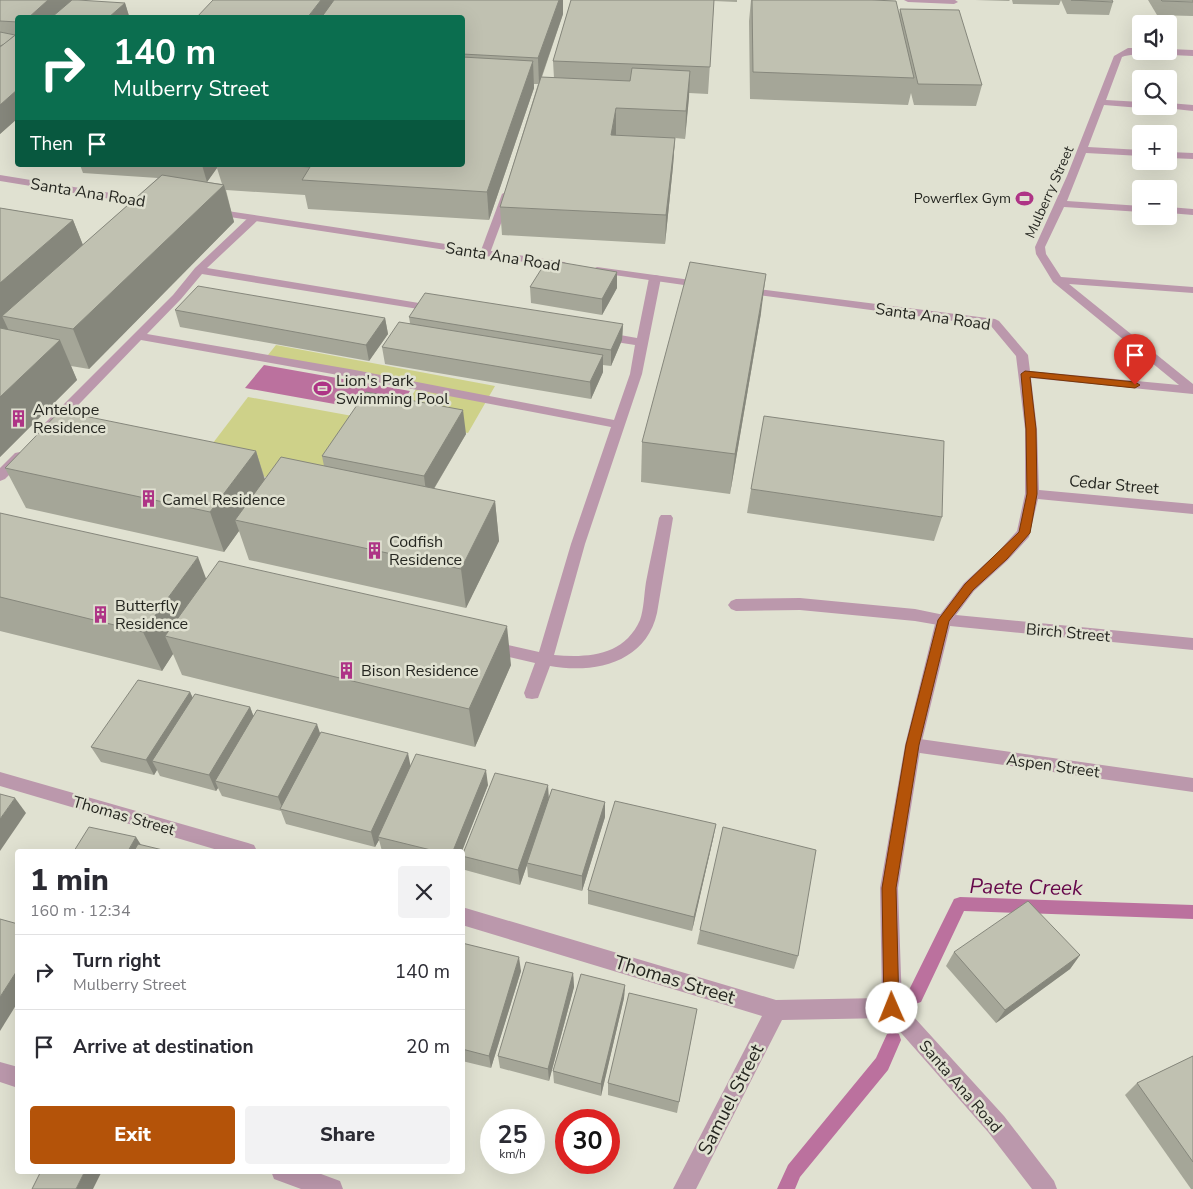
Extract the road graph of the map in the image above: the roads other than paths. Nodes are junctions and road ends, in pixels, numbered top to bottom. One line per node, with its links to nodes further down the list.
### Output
1 (908, 0): 2 (street)
2 (954, 2)
3 (1132, 52): 6 (street, Mulberry Street)
4 (1177, 52): 5 (street)
5 (1193, 53)
6 (1101, 102): 7 (street); 10 (street, Mulberry Street)
7 (1132, 104)
8 (1177, 107): 9 (street)
9 (1193, 108)
10 (1084, 150): 11 (street); 16 (street, Mulberry Street)
11 (1132, 153)
12 (1177, 155): 13 (street)
13 (1193, 156)
14 (0, 178): 17 (street, Santa Ana Road)
15 (510, 186): 23 (street)
16 (1062, 204): 18 (street); 26 (street, Mulberry Street)
17 (168, 205)
18 (1132, 208)
19 (206, 211): 22 (street, Santa Ana Road)
20 (1177, 211): 21 (street)
21 (1193, 212)
22 (254, 218): 23 (street, Santa Ana Road); 24 (street)
23 (485, 253): 25 (street, Santa Ana Road)
24 (199, 270): 30 (street); 32 (street)
25 (655, 278): 27 (street, Santa Ana Road); 33 (street)
26 (1058, 280): 29 (street); 35 (street, Mulberry Street)
27 (714, 286)
28 (733, 288): 34 (street, Santa Ana Road)
29 (1193, 290)
30 (445, 310)
31 (593, 335): 33 (street)
32 (139, 336): 36 (street); 37 (street)
33 (642, 343): 36 (street)
34 (1025, 374): 35 (street, Mulberry Street); 40 (street, Santa Ana Road)
35 (1193, 390)
36 (620, 425): 47 (street)
37 (42, 434)
38 (28, 448): 39 (street)
39 (0, 476)
40 (1032, 494): 41 (street, Cedar Street); 44 (street, Santa Ana Road)
41 (1193, 509)
42 (666, 518): 47 (street)
43 (736, 605): 44 (street, Birch Street)
44 (944, 620): 46 (street, Birch Street); 49 (street, Santa Ana Road)
45 (477, 644): 47 (street)
46 (1193, 644)
47 (546, 659): 48 (street)
48 (532, 693)
49 (913, 745): 51 (street, Aspen Street); 54 (street, Santa Ana Road)
50 (0, 779): 52 (street, Thomas Street)
51 (1193, 784)
52 (241, 849)
53 (465, 917): 55 (street, Thomas Street)
54 (892, 1008): 55 (street, Thomas Street); 61 (street, Santa Ana Road)
55 (776, 1010): 60 (street, Samuel Street)
56 (0, 1072): 57 (street)
57 (15, 1077)
58 (290, 1174): 59 (street)
59 (332, 1189)
60 (684, 1189)
61 (1046, 1189)

